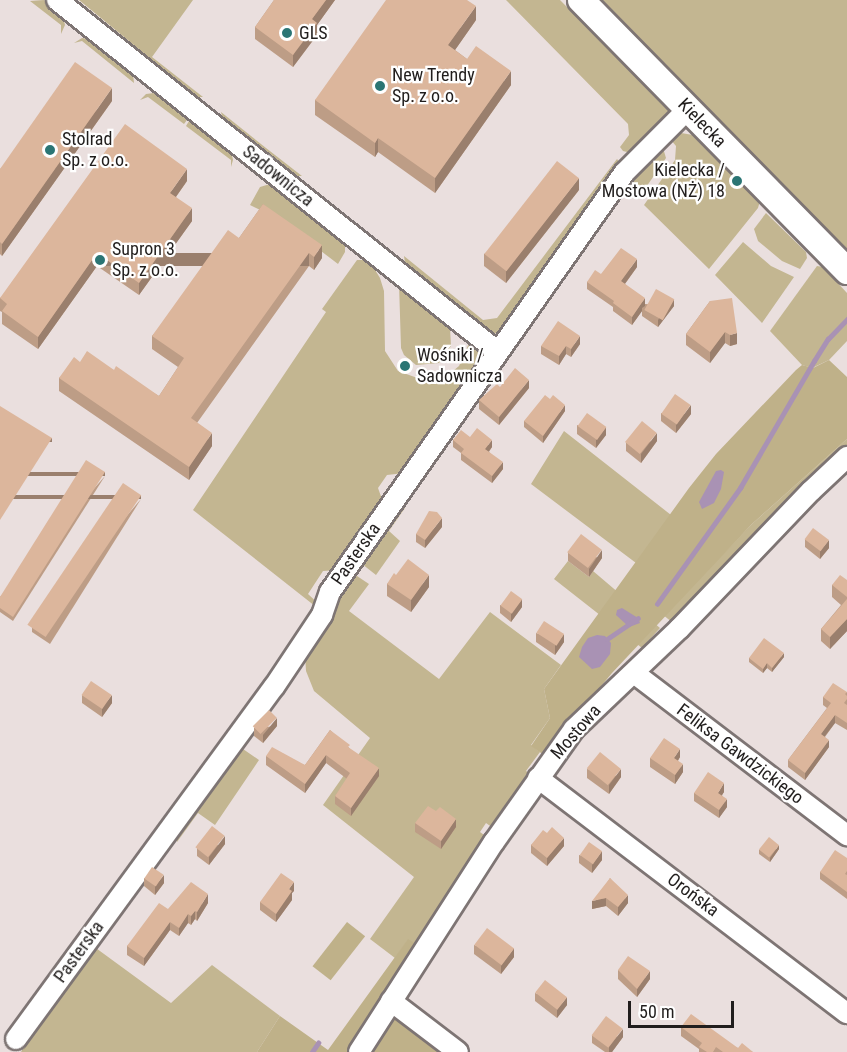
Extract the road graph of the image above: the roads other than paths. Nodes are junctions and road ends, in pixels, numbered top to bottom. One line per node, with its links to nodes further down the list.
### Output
1 (57, 0): 5 (street, Sadownicza)
2 (581, 0): 3 (main road, Kielecka)
3 (688, 109): 4 (main road, Kielecka); 5 (street, Pasterska)
4 (847, 271)
5 (498, 352): 12 (street, Pasterska)
6 (847, 457): 7 (street, Mostowa)
7 (634, 673): 8 (street, Mostowa); 9 (street, Feliksa Gawdzickiego)
8 (538, 778): 10 (street, Mostowa); 11 (street, Orońska)
9 (847, 835)
10 (391, 1000): 13 (street, Mostowa); 14 (street)
11 (847, 1012)
12 (16, 1039)
13 (359, 1052)
14 (458, 1052)

